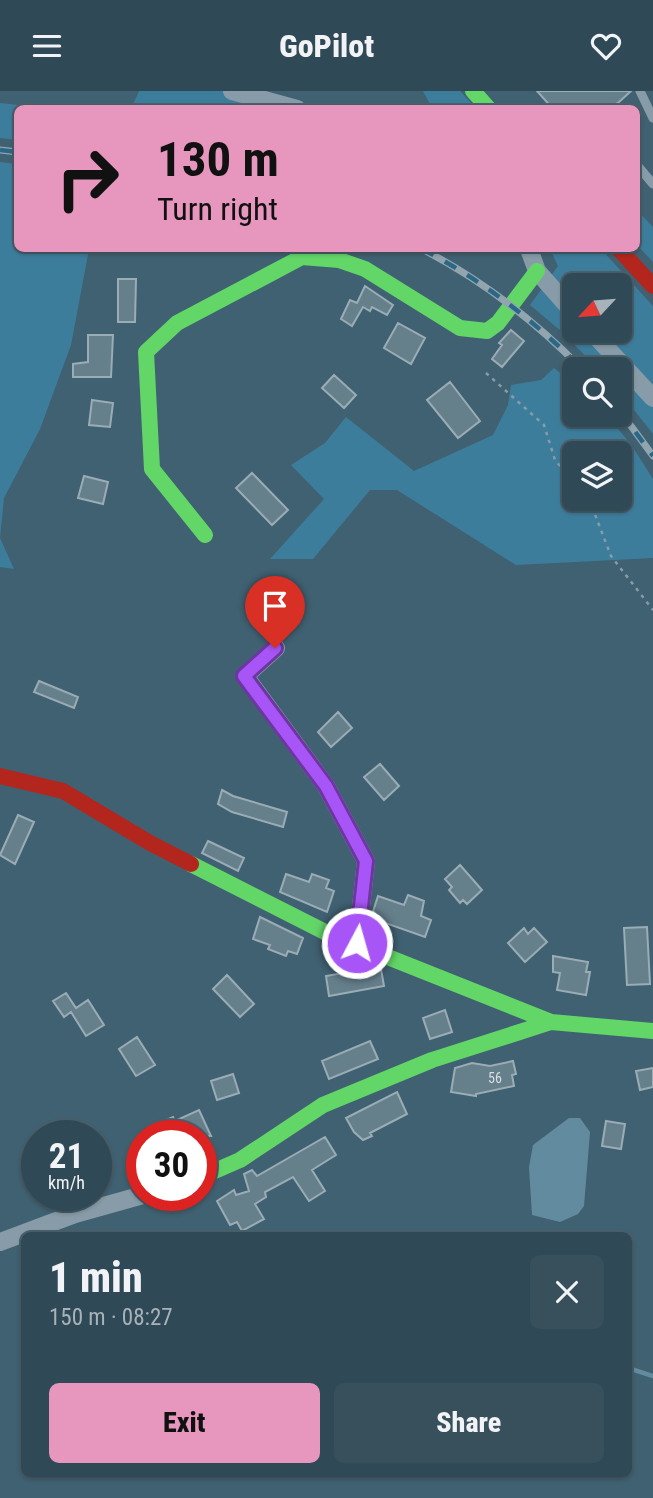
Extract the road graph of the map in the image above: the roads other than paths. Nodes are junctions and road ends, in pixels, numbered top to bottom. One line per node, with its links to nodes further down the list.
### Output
1 (232, 91): 4 (street)
2 (473, 91): 5 (street)
3 (640, 91): 6 (lane)
4 (283, 105)
5 (485, 105)
6 (653, 118)
7 (640, 169): 8 (lane)
8 (653, 185)
9 (530, 252): 11 (street)
10 (622, 252): 12 (street)
11 (537, 271): 13 (street); 16 (street)
12 (653, 286)
13 (562, 299)
14 (601, 343): 15 (street)
15 (653, 398)
16 (205, 535)
17 (275, 648): 19 (street)
18 (0, 776): 19 (street)
19 (357, 943): 20 (street)
20 (551, 1022): 21 (street); 22 (street)
21 (653, 1031)
22 (217, 1170)
23 (126, 1200): 24 (street)
24 (27, 1232)
25 (21, 1234): 26 (street)
26 (0, 1242)

